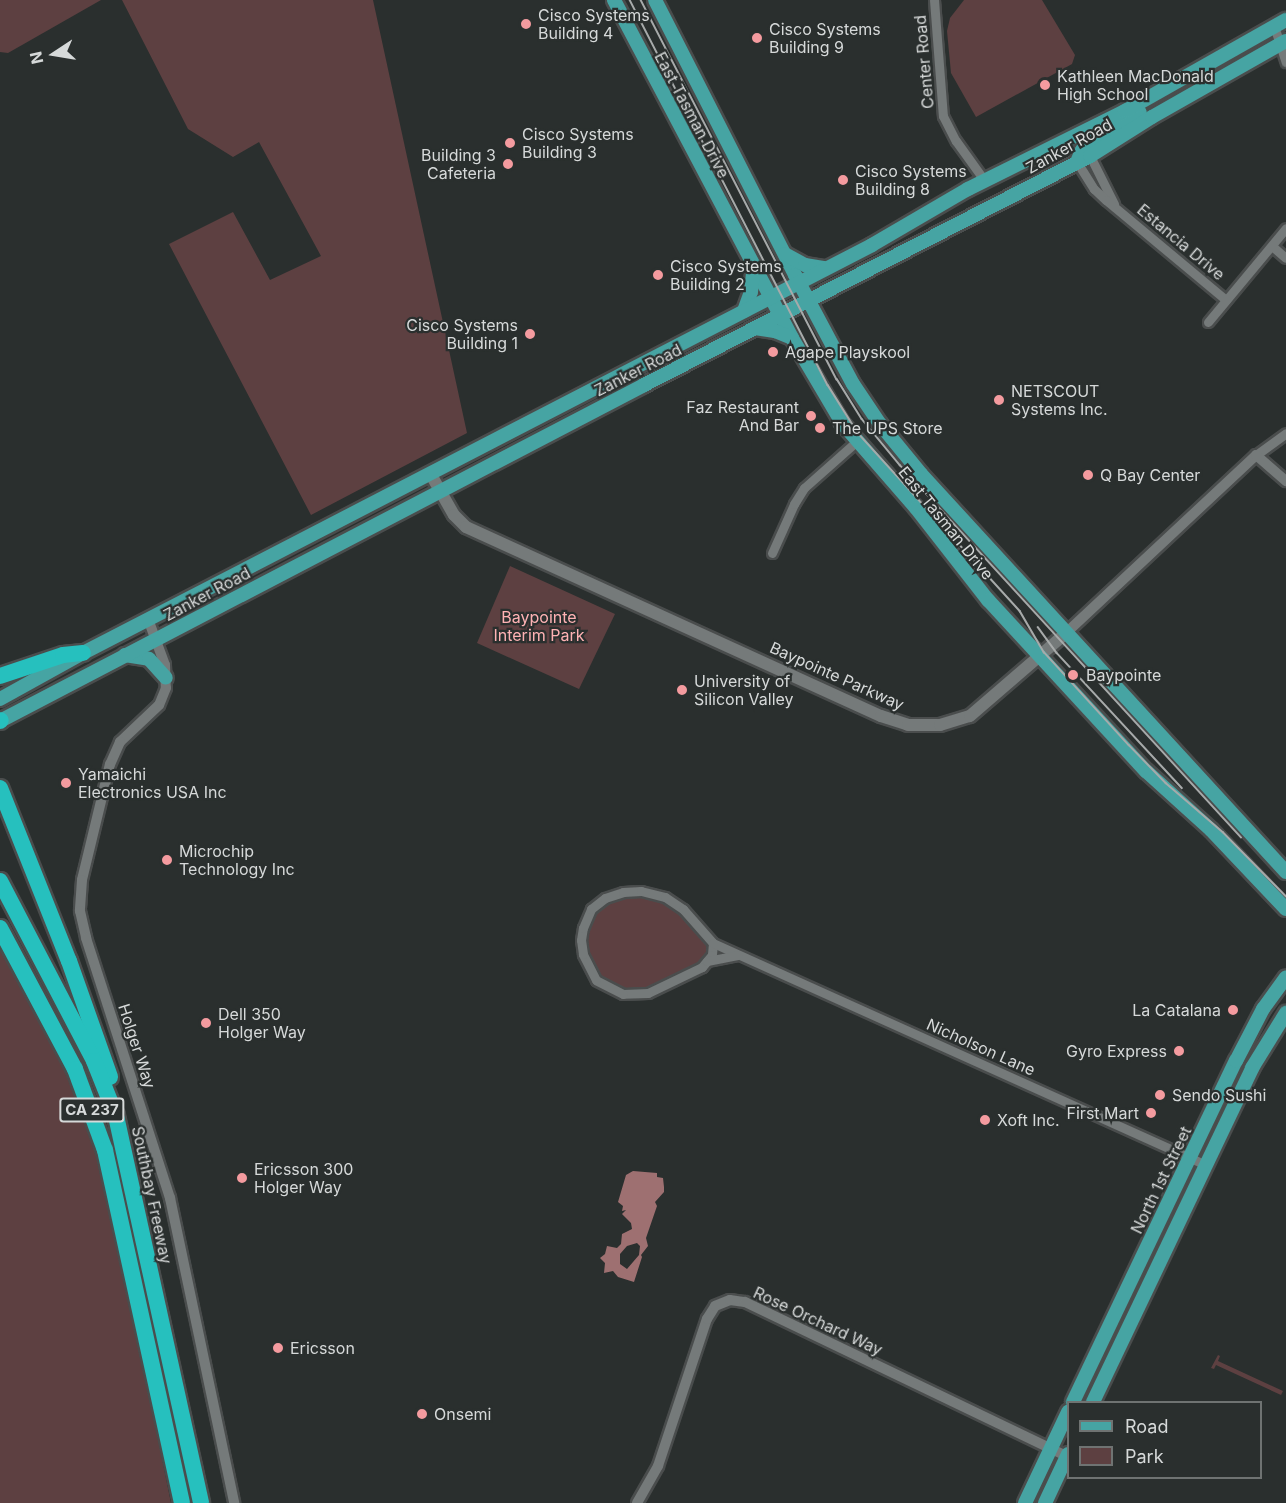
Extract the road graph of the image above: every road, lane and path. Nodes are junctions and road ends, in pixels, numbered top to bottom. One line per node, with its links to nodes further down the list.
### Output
1 (614, 0): 15 (main road, East Tasman Drive)
2 (655, 0): 13 (main road, East Tasman Drive)
3 (934, 0): 9 (street, Center Road)
4 (1280, 23): 5 (street); 7 (main road, Zanker Road)
5 (1284, 44): 6 (street); 8 (main road, Zanker Road)
6 (1286, 62)
7 (1164, 87): 8 (main road); 9 (main road, Zanker Road)
8 (1084, 159): 10 (street, Estancia Drive); 10 (street, Estancia Drive); 18 (main road, Zanker Road)
9 (984, 180): 16 (main road, Zanker Road)
10 (1116, 206): 20 (street, Estancia Drive)
11 (1286, 228): 12 (street)
12 (1272, 246): 14 (street); 20 (street)
13 (783, 252): 16 (main road); 17 (main road, East Tasman Drive)
14 (1286, 258)
15 (754, 265): 19 (main road, East Tasman Drive); 22 (main road)
16 (825, 268): 17 (main road, Zanker Road)
17 (799, 282): 19 (main road, Zanker Road); 21 (main road, East Tasman Drive)
18 (833, 288): 21 (main road, Zanker Road); 25 (main road)
19 (772, 297): 22 (main road, Zanker Road); 23 (main road, East Tasman Drive)
20 (1226, 300): 24 (street)
21 (809, 301): 23 (main road, Zanker Road); 25 (main road, East Tasman Drive)
22 (744, 311): 31 (main road, Zanker Road)
23 (782, 315): 26 (main road, Zanker Road); 27 (main road, East Tasman Drive)
24 (1208, 322)
25 (823, 327): 36 (main road, East Tasman Drive)
26 (755, 328): 27 (main road); 33 (main road, Zanker Road)
27 (792, 338): 29 (main road, East Tasman Drive)
28 (1286, 433): 30 (street, Baypointe Parkway)
29 (857, 441): 34 (street); 40 (main road, East Tasman Drive)
30 (1256, 455): 32 (street); 36 (street, Baypointe Parkway)
31 (430, 473): 33 (main road, Baypointe Parkway); 35 (main road, Zanker Road)
32 (1286, 481)
33 (440, 492): 37 (main road, Zanker Road); 40 (main road, Baypointe Parkway)
34 (772, 554)
35 (148, 619): 37 (street); 38 (main road, Zanker Road)
36 (1066, 633): 40 (main road, Baypointe Parkway); 46 (main road, East Tasman Drive)
37 (156, 639): 39 (main road, Zanker Road); 42 (street)
38 (83, 652): 41 (highway); 43 (main road, Zanker Road)
39 (123, 655): 42 (main road); 44 (main road, Zanker Road)
40 (1040, 656): 48 (main road, East Tasman Drive)
41 (0, 676)
42 (166, 678): 68 (street, Holger Way)
43 (0, 699)
44 (0, 721)
45 (0, 788): 56 (highway)
46 (1286, 872)
47 (0, 880): 56 (highway, Southbay Freeway / CA 237)
48 (1286, 909)
49 (0, 915): 59 (highway)
50 (0, 928): 59 (highway, CA 237)
51 (714, 943): 52 (street, Nicholson Lane); 53 (street); 53 (street, Nicholson Lane)
52 (743, 955): 53 (street, Nicholson Lane); 57 (street, Nicholson Lane)
53 (707, 961)
54 (1286, 977): 57 (main road, North 1st Street)
55 (1286, 1013): 58 (main road, North 1st Street)
56 (116, 1116): 67 (highway, Southbay Freeway / CA 237)
57 (1190, 1158): 58 (street, Nicholson Lane); 60 (main road, North 1st Street)
58 (1206, 1166): 61 (main road, North 1st Street)
59 (140, 1308): 66 (highway, CA 237)
60 (1073, 1401)
61 (1093, 1401)
62 (1067, 1415): 63 (main road)
63 (1051, 1449): 64 (street, Rose Orchard Way); 69 (street, Rose Orchard Way); 70 (main road)
64 (1067, 1455)
65 (1067, 1457): 71 (main road)
66 (182, 1503)
67 (201, 1503)
68 (234, 1503)
69 (637, 1503)
70 (1026, 1503)
71 (1045, 1503)

